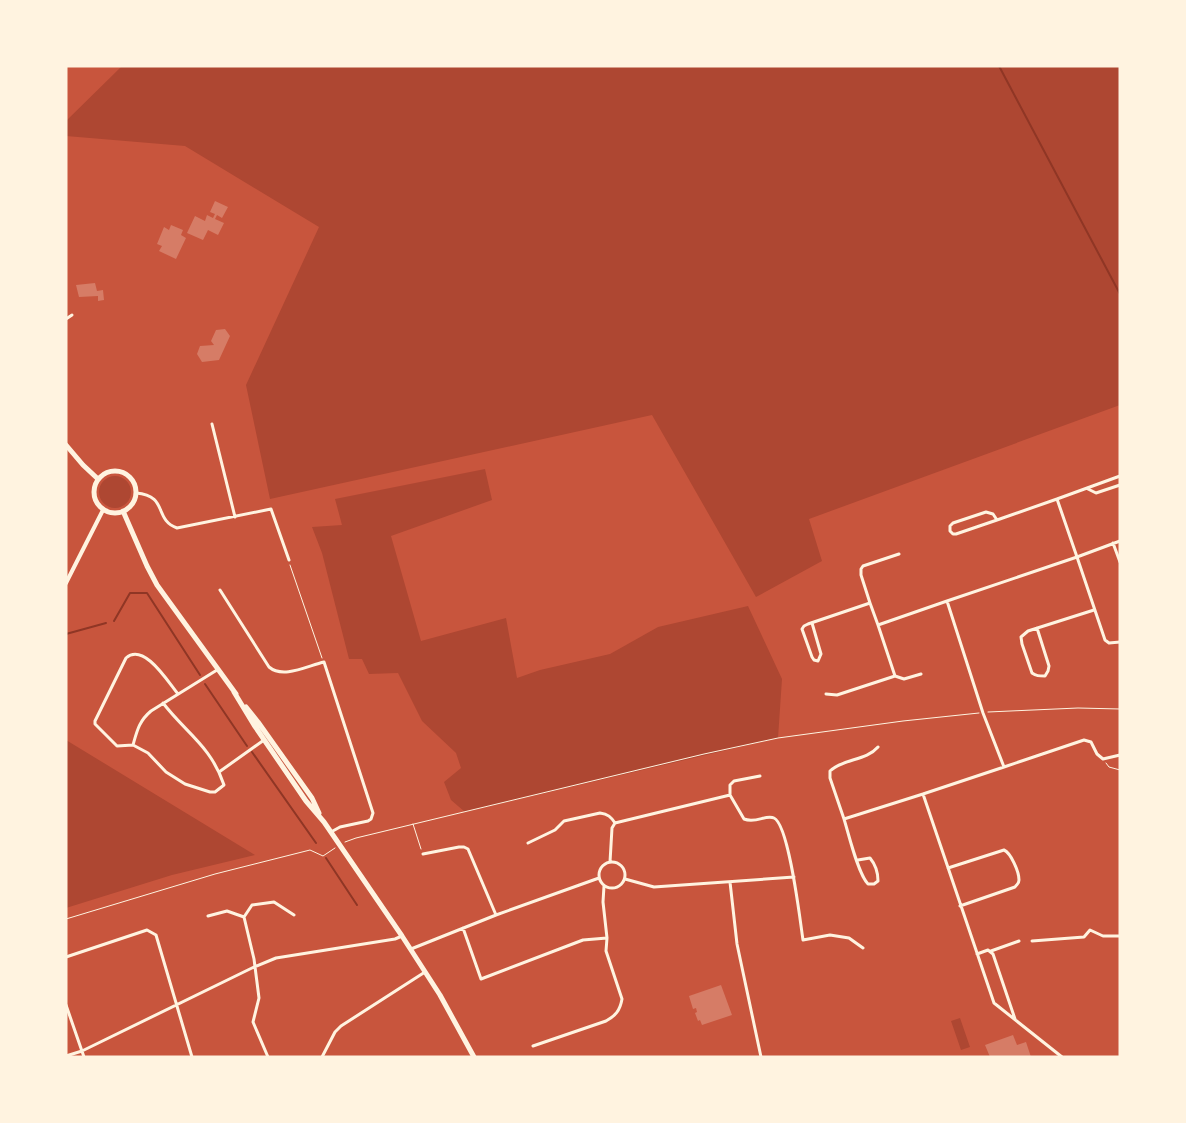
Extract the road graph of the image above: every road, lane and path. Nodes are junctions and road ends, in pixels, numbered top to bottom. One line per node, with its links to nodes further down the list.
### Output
1 (72, 315): 2 (street)
2 (66, 319)
3 (212, 424): 13 (street)
4 (66, 445): 6 (main road)
5 (1120, 476): 8 (street)
6 (98, 479): 9 (main road); 11 (main road)
7 (1120, 485): 8 (street)
8 (1088, 488): 10 (street)
9 (136, 493): 12 (main road); 13 (street)
10 (1057, 499): 14 (street); 18 (street)
11 (103, 510): 12 (main road); 21 (street)
12 (124, 511): 31 (main road)
13 (235, 517): 19 (street)
14 (997, 520): 14 (street)
15 (1120, 541): 16 (street)
16 (1113, 543): 18 (street); 20 (street)
17 (899, 554): 24 (street)
18 (1077, 557): 23 (street); 25 (street)
19 (289, 560): 30 (path)
20 (1120, 562)
21 (66, 583)
22 (220, 590): 30 (street)
23 (947, 601): 27 (street); 39 (street)
24 (870, 603): 26 (street); 27 (street)
25 (1094, 610): 28 (street); 29 (street)
26 (812, 623): 26 (street)
27 (878, 624): 33 (street)
28 (1037, 628): 28 (street)
29 (1120, 642)
30 (324, 662): 55 (street)
31 (217, 670): 34 (main road); 35 (street)
32 (921, 674): 33 (street)
33 (895, 676): 36 (street)
34 (234, 692): 40 (main road); 52 (main road)
35 (178, 694): 37 (street); 41 (street)
36 (826, 694)
37 (163, 703): 41 (street); 47 (street)
38 (1120, 709): 39 (path)
39 (984, 713): 45 (street); 54 (path)
40 (264, 740): 47 (street); 52 (main road)
41 (133, 745): 47 (street)
42 (878, 747): 51 (street)
43 (1120, 755): 44 (street)
44 (1103, 759): 45 (street); 46 (path)
45 (1004, 767): 49 (street)
46 (1120, 770)
47 (220, 772)
48 (760, 776): 50 (street)
49 (924, 794): 51 (street); 61 (street)
50 (730, 795): 53 (street); 62 (street)
51 (844, 820): 59 (street)
52 (324, 822): 55 (main road)
53 (615, 823): 56 (street); 60 (street)
54 (413, 824): 57 (path); 58 (path)
55 (331, 832): 57 (main road)
56 (528, 843)
57 (340, 845): 72 (path); 74 (main road)
58 (423, 854): 69 (street)
59 (858, 860): 59 (street)
60 (610, 862): 63 (street); 64 (street)
61 (948, 868): 67 (street); 67 (street)
62 (794, 877): 65 (street); 79 (street)
63 (599, 878): 66 (street); 69 (street)
64 (625, 879): 65 (street); 66 (street)
65 (730, 882): 97 (street)
66 (604, 886): 76 (street)
67 (960, 906): 82 (street)
68 (294, 915): 71 (street)
69 (496, 915): 73 (street)
70 (208, 916): 71 (street)
71 (244, 917): 84 (street)
72 (66, 918)
73 (463, 928): 76 (street); 80 (street)
74 (402, 936): 80 (main road); 84 (street)
75 (1120, 936): 78 (street)
76 (607, 938): 89 (street)
77 (1019, 941): 81 (street)
78 (1032, 941)
79 (862, 948)
80 (411, 950): 85 (main road)
81 (991, 951): 82 (street); 88 (street)
82 (977, 954): 88 (street)
83 (66, 957): 87 (street)
84 (254, 967): 87 (street); 94 (street)
85 (425, 972): 95 (street); 96 (main road)
86 (66, 1005): 90 (street)
87 (177, 1005): 90 (street); 93 (street)
88 (1015, 1020): 98 (street)
89 (533, 1046)
90 (82, 1051): 91 (street); 92 (street)
91 (66, 1056)
92 (84, 1057)
93 (192, 1057)
94 (268, 1057)
95 (322, 1057)
96 (474, 1057)
97 (761, 1057)
98 (1062, 1057)

